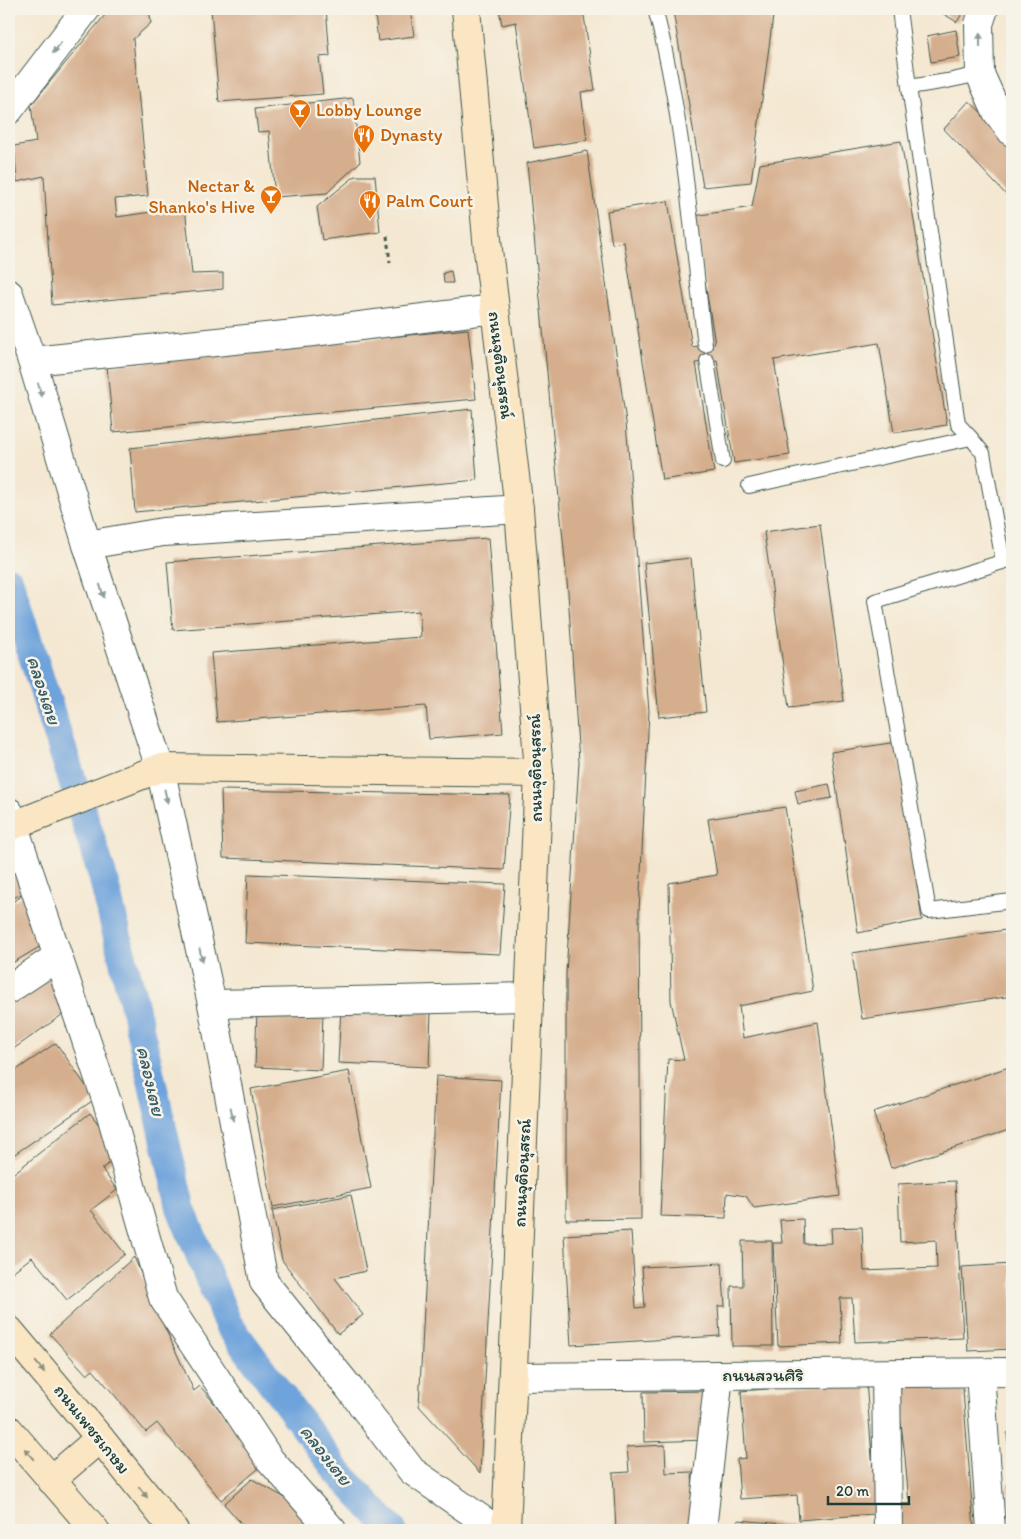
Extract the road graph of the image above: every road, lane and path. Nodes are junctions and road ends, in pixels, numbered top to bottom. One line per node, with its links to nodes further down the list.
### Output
1 (86, 9): 8 (street, one-way to 8)
2 (466, 9): 13 (street, ถนนจุติอนุสรณ์)
3 (654, 9): 14 (lane)
4 (899, 9): 7 (lane)
5 (984, 9): 6 (street, one-way to 5)
6 (980, 74): 7 (lane); 9 (street)
7 (909, 87): 17 (lane)
8 (9, 110)
9 (1012, 132)
10 (387, 236): 11 (path)
11 (390, 264)
12 (9, 294): 15 (street)
13 (494, 309): 15 (street); 20 (street, ถนนจุติอนุสรณ์)
14 (705, 345)
15 (32, 361): 21 (street, one-way to 21)
16 (707, 362): 18 (lane)
17 (971, 438): 19 (lane); 22 (lane)
18 (723, 461)
19 (749, 486)
20 (519, 509): 21 (street); 24 (street, ถนนจุติอนุสรณ์)
21 (87, 545): 23 (street, one-way to 23)
22 (1008, 560): 26 (lane)
23 (160, 768): 24 (street); 25 (street); 30 (street, one-way to 30)
24 (539, 773): 29 (street, ถนนจุติอนุสรณ์)
25 (10, 822): 27 (street)
26 (1012, 901)
27 (57, 957): 28 (street); 42 (street)
28 (9, 989)
29 (530, 997): 30 (street); 36 (street, ถนนจุติอนุสรณ์)
30 (212, 1004): 43 (street, one-way to 43)
31 (9, 1330): 38 (street, ถนนเพชรเกษม, one-way to 38)
32 (1012, 1372): 33 (street, ถนนสวนศิริ)
33 (980, 1373): 34 (street, ถนนสวนศิริ); 47 (street)
34 (886, 1374): 35 (street, ถนนสวนศิริ); 46 (street)
35 (719, 1375): 36 (street, ถนนสวนศิริ); 45 (street)
36 (513, 1377): 44 (street, ถนนจุติอนุสรณ์)
37 (9, 1430): 39 (street, one-way to 37)
38 (100, 1438): 39 (street); 41 (street, ถนนเพชรเกษม, one-way to 41)
39 (51, 1480): 40 (street)
40 (95, 1530)
41 (174, 1530)
42 (332, 1530)
43 (497, 1530)
44 (506, 1530)
45 (702, 1530)
46 (888, 1530)
47 (991, 1530)

